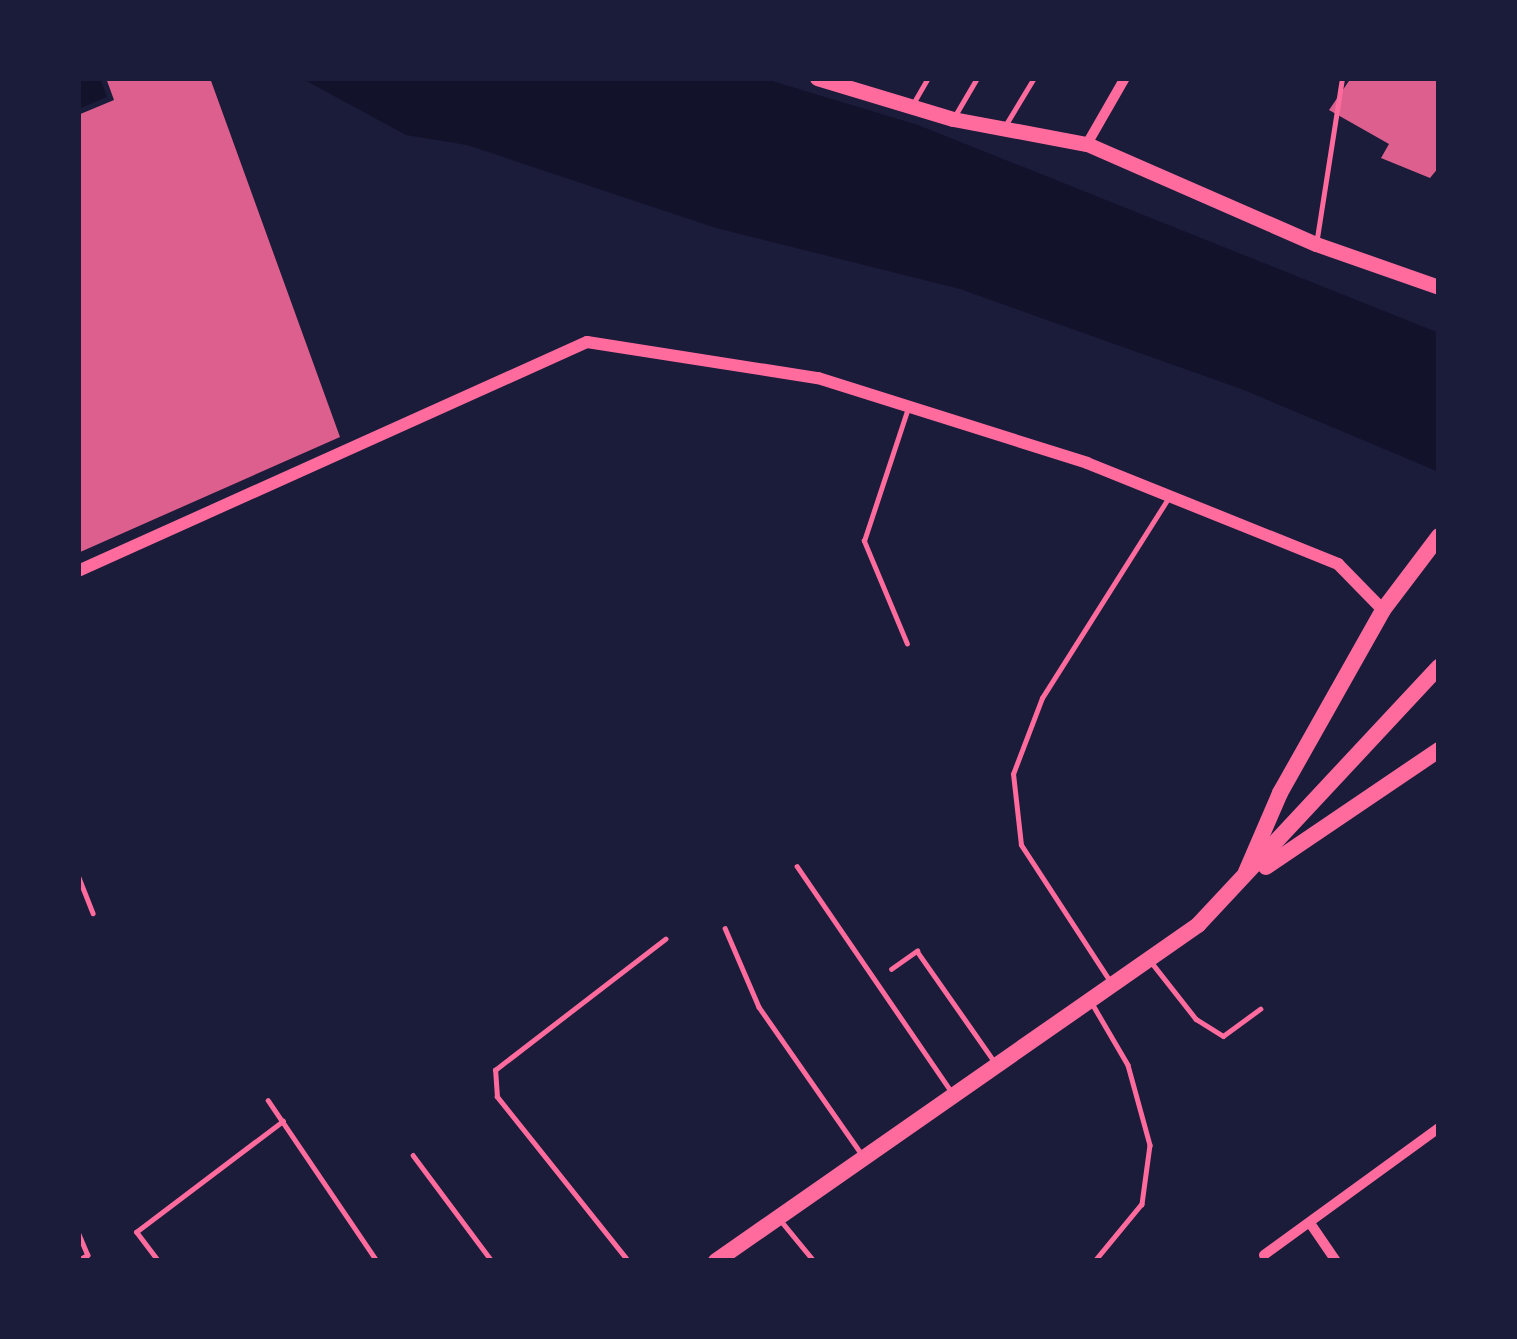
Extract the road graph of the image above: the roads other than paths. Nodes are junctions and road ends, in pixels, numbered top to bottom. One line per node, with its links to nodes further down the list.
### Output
1 (818, 78): 7 (main road)
2 (928, 78): 7 (lane)
3 (977, 78): 8 (lane)
4 (1034, 78): 9 (lane)
5 (1125, 78): 10 (street)
6 (1342, 78): 11 (lane)
7 (911, 107): 8 (main road)
8 (953, 118): 9 (main road)
9 (1005, 126): 10 (main road)
10 (1088, 144): 11 (main road)
11 (1316, 244): 12 (main road)
12 (1439, 286)
13 (908, 407): 14 (street); 16 (street); 18 (lane)
14 (1170, 496): 17 (street); 29 (lane)
15 (1439, 536): 17 (main road)
16 (78, 572)
17 (1383, 610): 23 (main road)
18 (908, 644)
19 (1439, 667): 23 (main road)
20 (1439, 749): 23 (main road)
21 (797, 866): 33 (lane)
22 (78, 875): 24 (lane)
23 (1241, 884): 27 (main road)
24 (93, 913)
25 (724, 928): 38 (lane)
26 (665, 938): 47 (lane)
27 (1149, 959): 29 (main road); 31 (lane)
28 (891, 969): 32 (lane)
29 (1112, 985): 30 (main road)
30 (1090, 1000): 32 (main road); 50 (lane)
31 (1260, 1009)
32 (998, 1065): 33 (main road)
33 (954, 1095): 38 (main road)
34 (268, 1100): 35 (lane)
35 (283, 1121): 44 (lane); 45 (lane)
36 (1439, 1128): 40 (street)
37 (413, 1155): 46 (lane)
38 (864, 1158): 39 (main road)
39 (778, 1218): 48 (main road); 49 (lane)
40 (1310, 1223): 42 (street); 51 (street)
41 (78, 1232): 43 (lane)
42 (1264, 1255)
43 (78, 1261)
44 (158, 1261)
45 (377, 1261)
46 (492, 1261)
47 (628, 1261)
48 (716, 1261)
49 (814, 1261)
50 (1095, 1261)
51 (1336, 1261)

